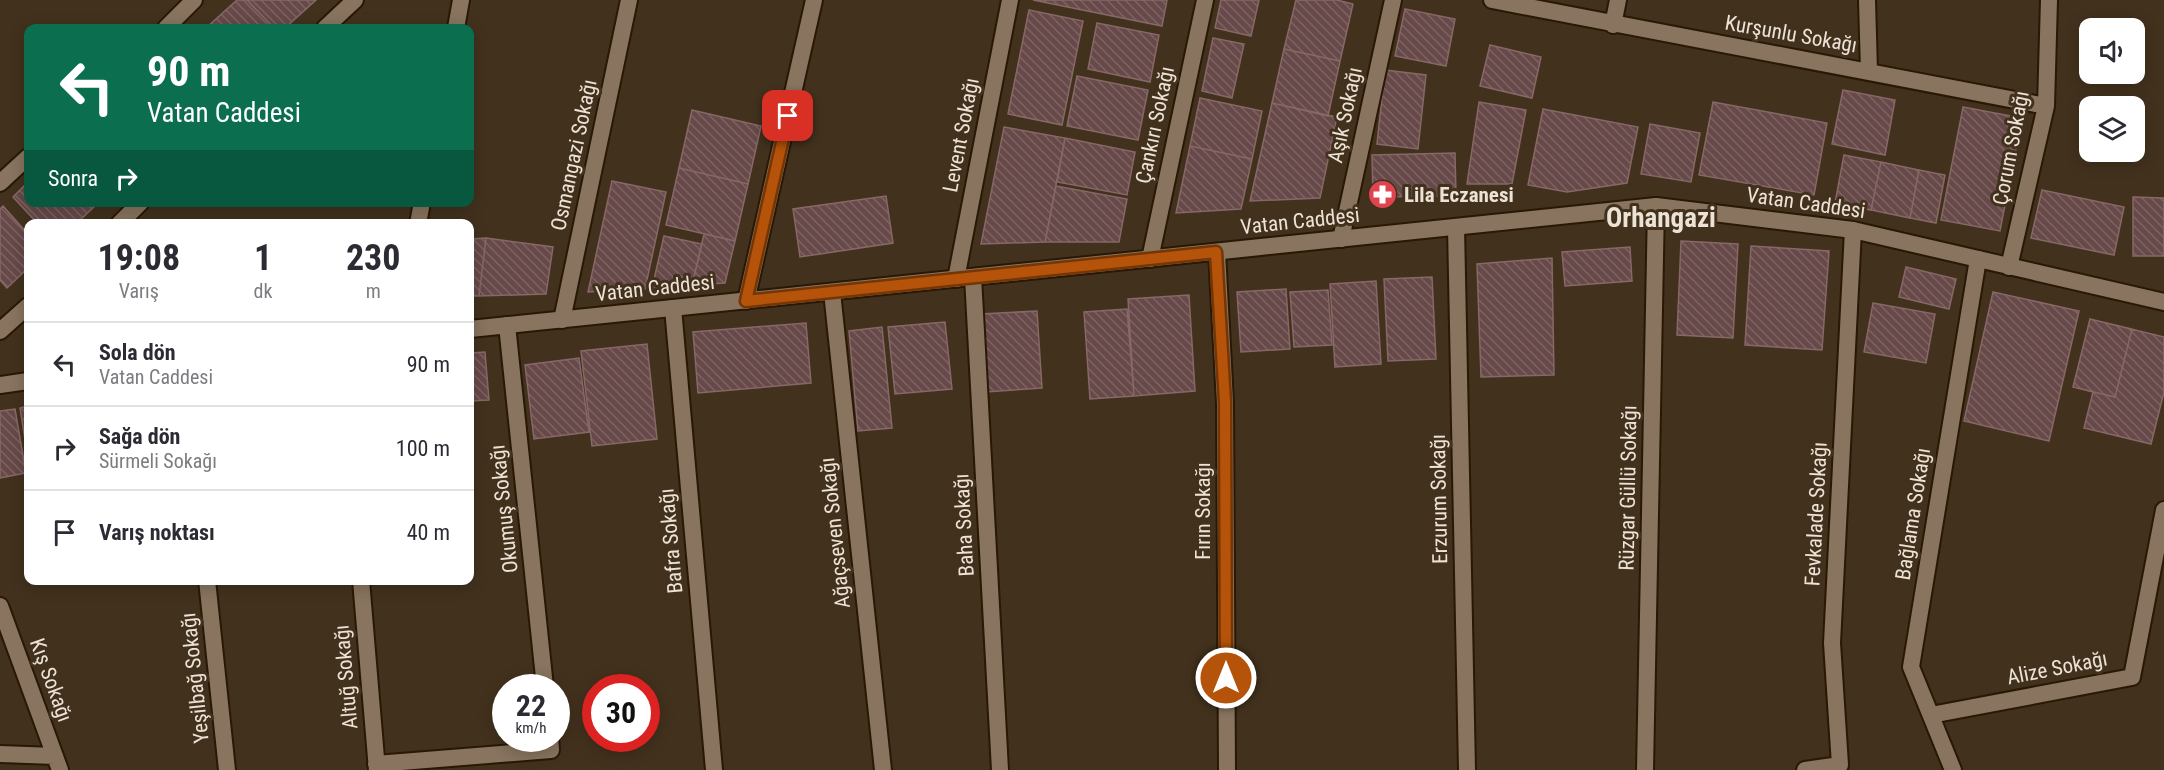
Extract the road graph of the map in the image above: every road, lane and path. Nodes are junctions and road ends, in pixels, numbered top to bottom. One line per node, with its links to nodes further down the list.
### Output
1 (194, 0): 13 (street)
2 (356, 0): 14 (street)
3 (461, 0): 15 (street)
4 (629, 0): 37 (street, Osmangazi Sokağı)
5 (814, 0): 33 (street)
6 (1010, 0): 31 (street, Levent Sokağı)
7 (1204, 0): 28 (street, Çankırı Sokağı)
8 (1393, 0): 26 (street, Aşık Sokağı)
9 (1492, 0): 16 (street, Kurşunlu Sokağı)
10 (1618, 0): 16 (street)
11 (1867, 0): 17 (street)
12 (2049, 0): 18 (street, Çorum Sokağı)
13 (170, 24)
14 (329, 24)
15 (457, 24)
16 (1613, 24): 17 (street, Kurşunlu Sokağı)
17 (1869, 72): 18 (street, Kurşunlu Sokağı)
18 (2046, 106): 30 (street, Çorum Sokağı)
19 (24, 160): 20 (street)
20 (0, 183)
21 (1656, 206): 24 (street, Vatan Caddesi); 25 (street, Vatan Caddesi); 59 (street, Rüzgar Güllü Sokağı)
22 (136, 207): 23 (street)
23 (124, 219)
24 (1456, 227): 26 (street, Vatan Caddesi); 58 (street, Erzurum Sokağı)
25 (1853, 230): 29 (street, Vatan Caddesi); 60 (street, Fevkalade Sokağı)
26 (1341, 239): 27 (street, Vatan Caddesi)
27 (1216, 252): 28 (street, Vatan Caddesi); 57 (street, Fırın Sokağı)
28 (1150, 259): 31 (street, Vatan Caddesi)
29 (1978, 259): 30 (street, Vatan Caddesi); 48 (street, Bağlama Sokağı)
30 (2009, 267): 34 (street, Vatan Caddesi)
31 (965, 278): 32 (street, Vatan Caddesi); 56 (street, Baha Sokağı)
32 (832, 292): 33 (street, Vatan Caddesi); 55 (street, Ağaçseven Sokağı)
33 (746, 301): 35 (street, Vatan Caddesi)
34 (2164, 303)
35 (673, 308): 37 (street, Vatan Caddesi); 54 (street, Bafra Sokağı)
36 (24, 310): 40 (street)
37 (562, 320): 38 (street, Vatan Caddesi)
38 (507, 325): 39 (street, Vatan Caddesi); 47 (street, Okumuş Sokağı)
39 (474, 329)
40 (0, 331)
41 (24, 382): 42 (street)
42 (0, 385)
43 (2164, 510): 48 (street, Alize Sokağı)
44 (208, 585): 53 (street, Yeşilbağ Sokağı)
45 (361, 585): 52 (street, Altuğ Sokağı)
46 (0, 606): 51 (street, Kış Sokağı)
47 (544, 674)
48 (1931, 715): 61 (street, Bağlama Sokağı)
49 (531, 752): 52 (street)
50 (0, 754): 51 (street)
51 (57, 763)
52 (377, 767)
53 (227, 770)
54 (714, 770)
55 (883, 770)
56 (1000, 770)
57 (1227, 770)
58 (1467, 770)
59 (1646, 770)
60 (1805, 770)
61 (1953, 770)

